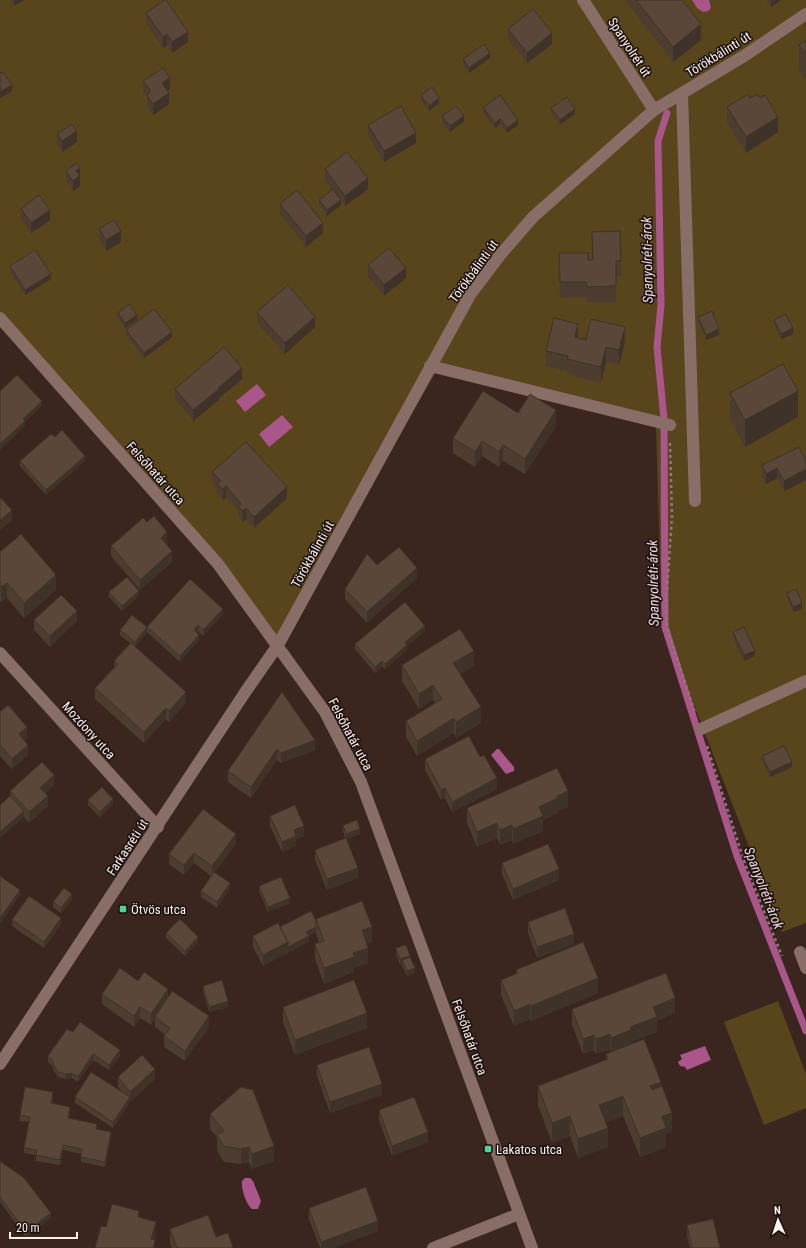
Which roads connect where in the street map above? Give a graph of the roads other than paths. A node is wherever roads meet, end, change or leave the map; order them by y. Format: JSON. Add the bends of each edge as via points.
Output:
{"nodes":[{"id":1,"x":583,"y":0,"type":"edge"},
{"id":2,"x":806,"y":14,"type":"edge"},
{"id":3,"x":682,"y":93,"type":"junction"},
{"id":4,"x":654,"y":110,"type":"junction"},
{"id":5,"x":0,"y":318,"type":"edge"},
{"id":6,"x":430,"y":366,"type":"junction"},
{"id":7,"x":670,"y":425,"type":"road end"},
{"id":8,"x":695,"y":501,"type":"dead end"},
{"id":9,"x":278,"y":645,"type":"junction"},
{"id":10,"x":0,"y":653,"type":"edge"},
{"id":11,"x":806,"y":681,"type":"edge"},
{"id":12,"x":701,"y":729,"type":"road end"},
{"id":13,"x":158,"y":827,"type":"junction"},
{"id":14,"x":800,"y":952,"type":"road end"},
{"id":15,"x":806,"y":968,"type":"edge"},
{"id":16,"x":0,"y":1064,"type":"edge"},
{"id":17,"x":519,"y":1214,"type":"junction"},
{"id":18,"x":433,"y":1248,"type":"edge"},
{"id":19,"x":532,"y":1248,"type":"edge"}],
"edges":[{"from":1,"to":4,"type":"street","name":"Spanyolrét út"},
{"from":2,"to":3,"type":"street","name":"Törökbálinti út","via":[[744,56]]},
{"from":3,"to":4,"type":"street","name":"Törökbálinti út"},
{"from":3,"to":8,"type":"street"},
{"from":4,"to":6,"type":"street","name":"Törökbálinti út","via":[[533,217],[470,295]]},
{"from":5,"to":9,"type":"street","name":"Felsőhatár utca","via":[[218,564]]},
{"from":6,"to":7,"type":"street"},
{"from":6,"to":9,"type":"street","name":"Törökbálinti út"},
{"from":9,"to":13,"type":"street","name":"Farkasréti út"},
{"from":9,"to":17,"type":"street","name":"Felsőhatár utca","via":[[325,712],[361,782]]},
{"from":10,"to":13,"type":"street","name":"Mozdony utca"},
{"from":11,"to":12,"type":"street"},
{"from":13,"to":16,"type":"street","name":"Farkasréti út"},
{"from":14,"to":15,"type":"street"},
{"from":17,"to":18,"type":"street"},
{"from":17,"to":19,"type":"street","name":"Felsőhatár utca"}]}
